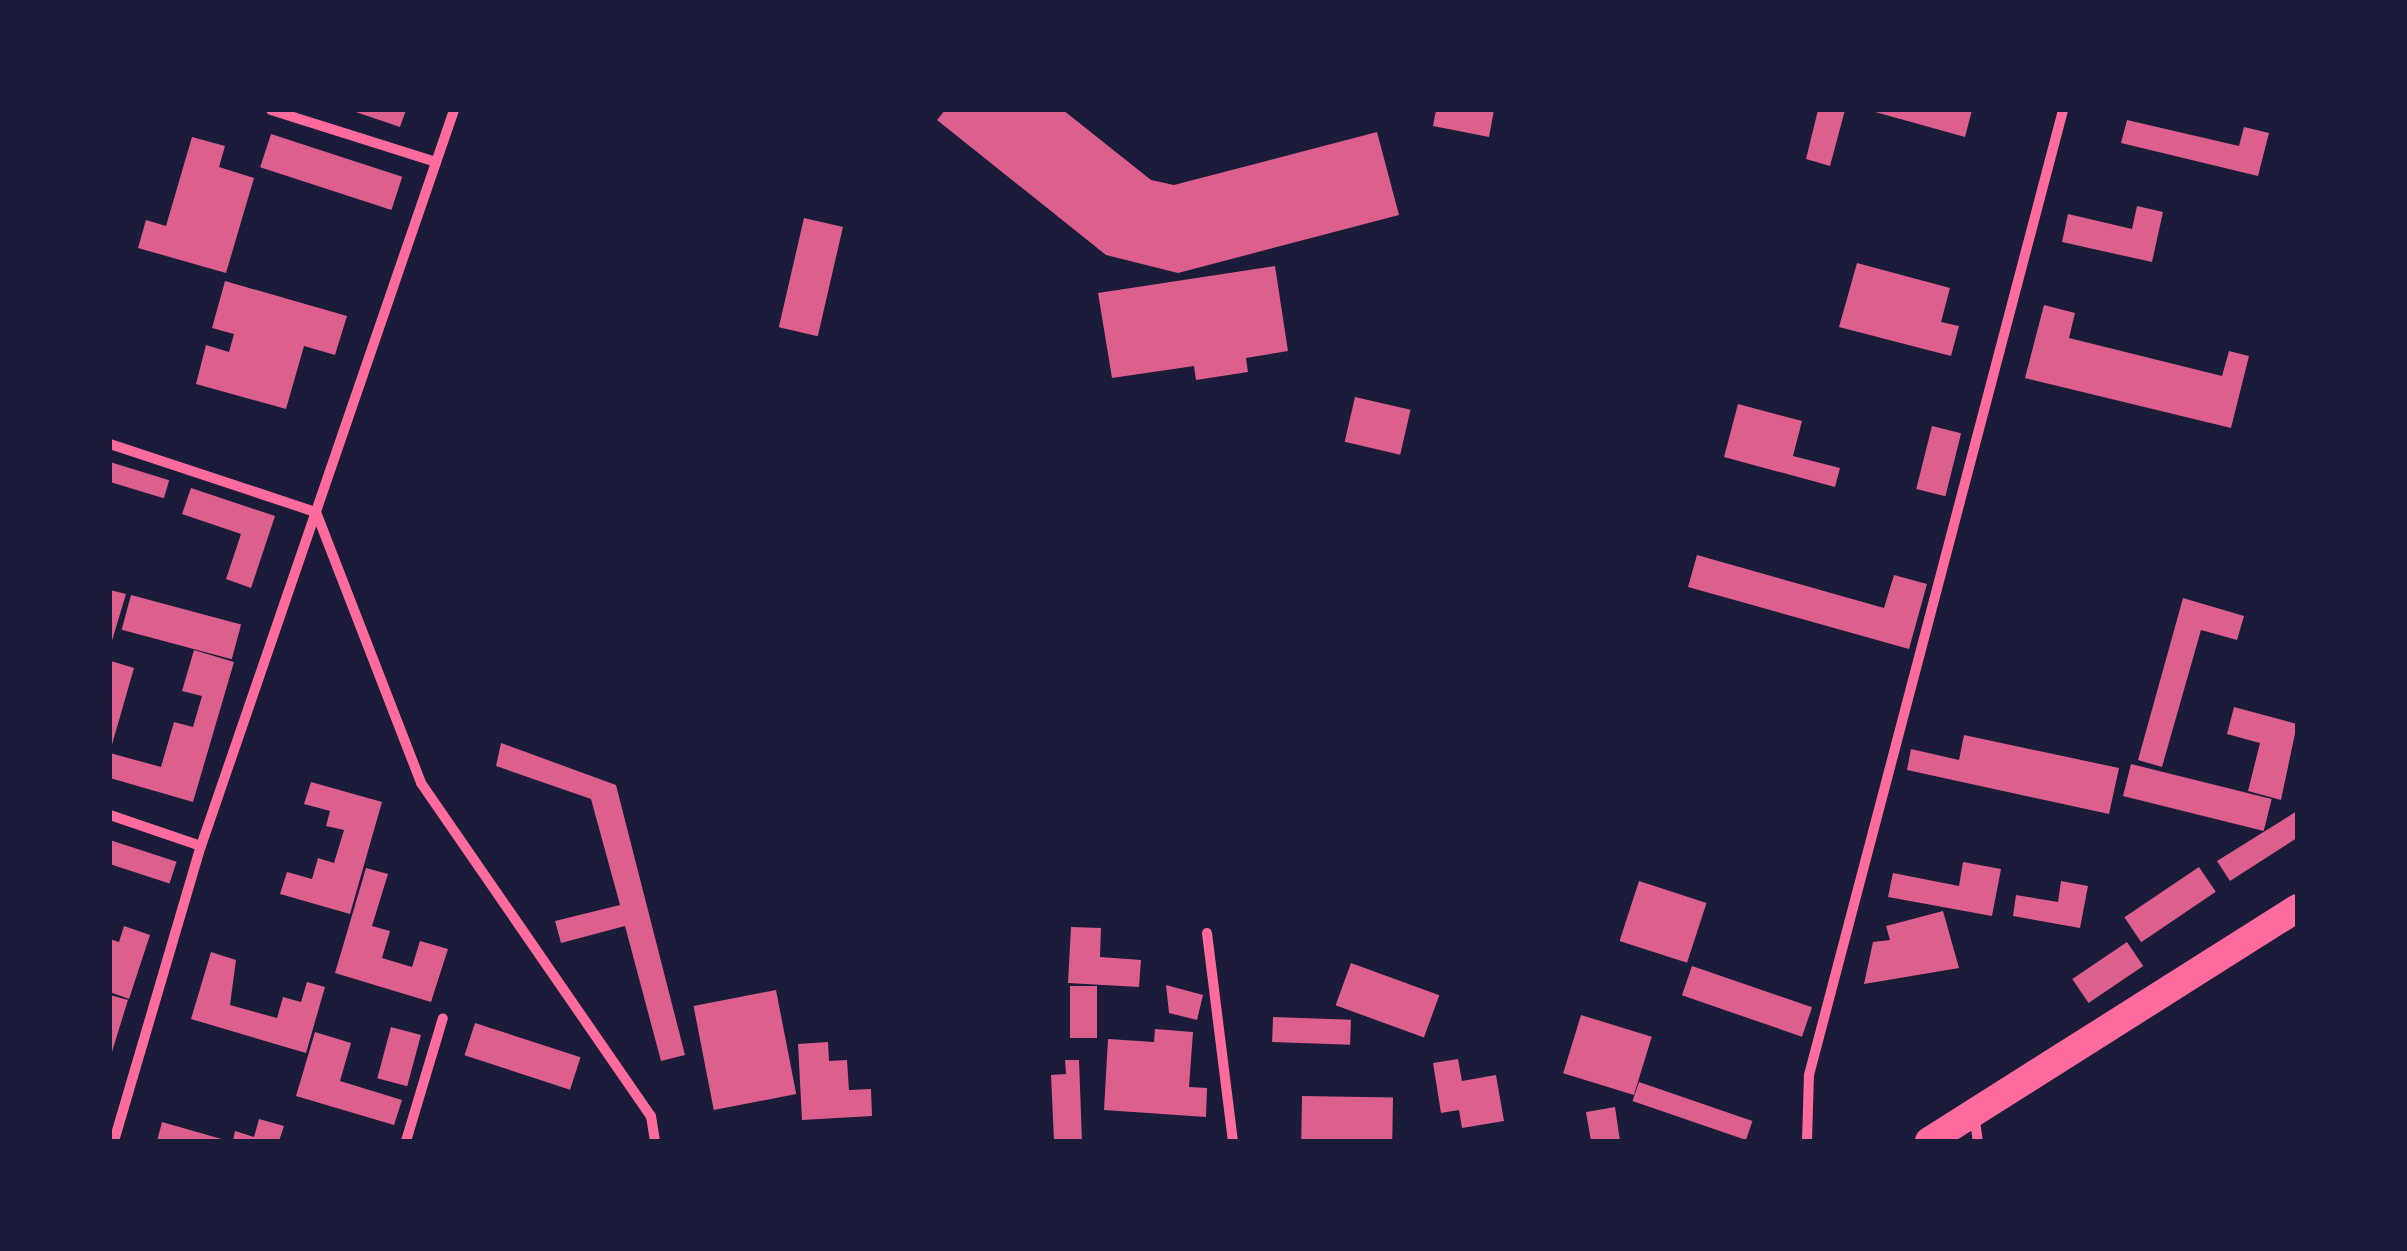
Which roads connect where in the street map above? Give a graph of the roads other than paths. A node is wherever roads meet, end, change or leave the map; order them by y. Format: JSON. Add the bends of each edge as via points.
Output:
{"nodes":[{"id":1,"x":271,"y":110,"type":"edge"},
{"id":2,"x":454,"y":110,"type":"edge"},
{"id":3,"x":2063,"y":110,"type":"edge"},
{"id":4,"x":436,"y":162,"type":"junction"},
{"id":5,"x":110,"y":444,"type":"edge"},
{"id":6,"x":316,"y":512,"type":"junction"},
{"id":7,"x":110,"y":815,"type":"edge"},
{"id":8,"x":200,"y":846,"type":"junction"},
{"id":9,"x":2297,"y":908,"type":"edge"},
{"id":10,"x":1207,"y":933,"type":"dead end"},
{"id":11,"x":443,"y":1018,"type":"dead end"},
{"id":12,"x":1976,"y":1127,"type":"edge"},
{"id":13,"x":114,"y":1141,"type":"edge"},
{"id":14,"x":406,"y":1141,"type":"edge"},
{"id":15,"x":656,"y":1141,"type":"edge"},
{"id":16,"x":1232,"y":1141,"type":"edge"},
{"id":17,"x":1807,"y":1141,"type":"edge"},
{"id":18,"x":1929,"y":1141,"type":"edge"}],
"edges":[{"from":1,"to":4,"type":"street"},
{"from":2,"to":4,"type":"street"},
{"from":3,"to":17,"type":"street","via":[[1808,1075]]},
{"from":4,"to":6,"type":"street"},
{"from":5,"to":6,"type":"street"},
{"from":6,"to":8,"type":"street"},
{"from":6,"to":15,"type":"street","via":[[421,783],[651,1116]]},
{"from":7,"to":8,"type":"street"},
{"from":8,"to":13,"type":"street"},
{"from":9,"to":12,"type":"highway"},
{"from":10,"to":16,"type":"street"},
{"from":11,"to":14,"type":"street"},
{"from":12,"to":18,"type":"highway"}]}
